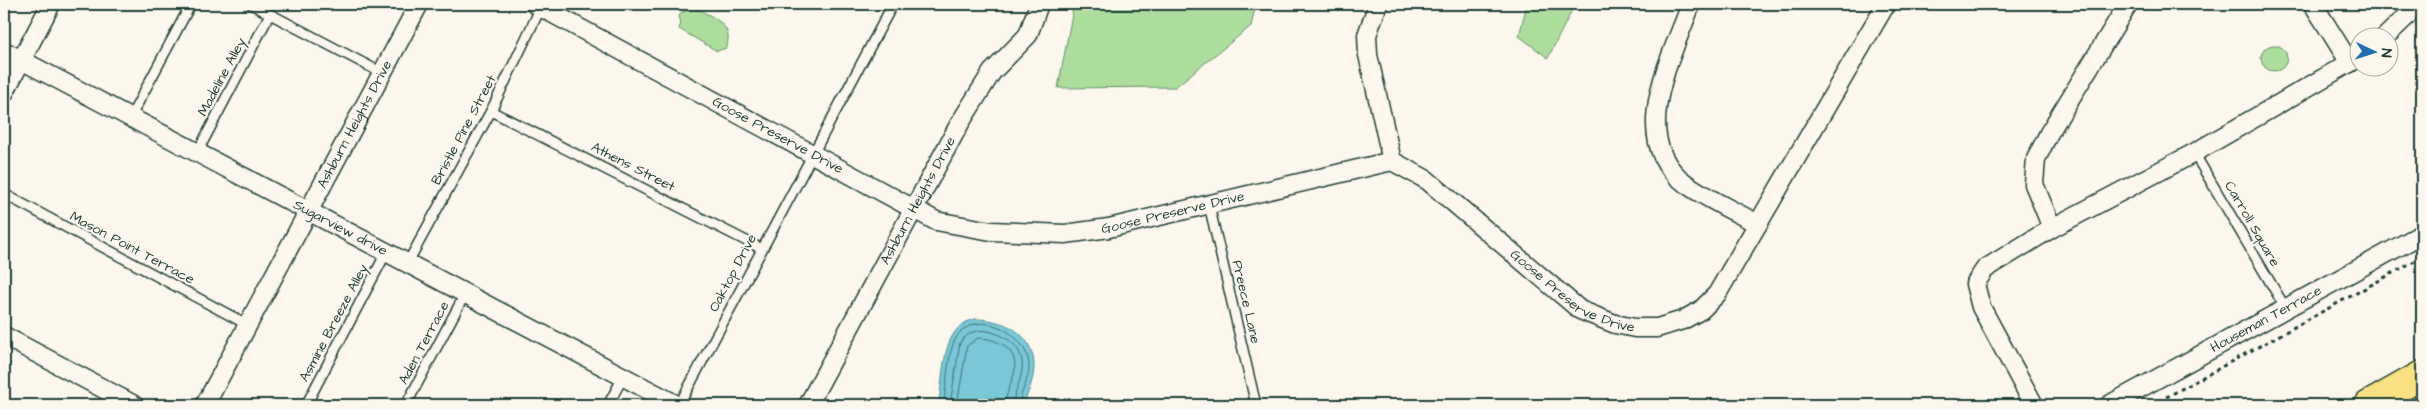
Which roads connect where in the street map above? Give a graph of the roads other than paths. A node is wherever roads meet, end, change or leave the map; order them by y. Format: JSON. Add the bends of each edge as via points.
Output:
{"nodes":[{"id":1,"x":51,"y":4,"type":"edge"},
{"id":2,"x":191,"y":4,"type":"edge"},
{"id":3,"x":251,"y":4,"type":"edge"},
{"id":4,"x":419,"y":4,"type":"edge"},
{"id":5,"x":893,"y":4,"type":"edge"},
{"id":6,"x":1039,"y":4,"type":"edge"},
{"id":7,"x":1378,"y":4,"type":"edge"},
{"id":8,"x":1691,"y":4,"type":"edge"},
{"id":9,"x":1886,"y":4,"type":"edge"},
{"id":10,"x":2128,"y":4,"type":"edge"},
{"id":11,"x":2313,"y":4,"type":"edge"},
{"id":12,"x":2415,"y":4,"type":"edge"},
{"id":13,"x":540,"y":5,"type":"edge"},
{"id":14,"x":270,"y":14,"type":"junction"},
{"id":15,"x":2422,"y":16,"type":"edge"},
{"id":16,"x":2394,"y":28,"type":"edge"},
{"id":17,"x":4,"y":51,"type":"edge"},
{"id":18,"x":2348,"y":52,"type":"edge"},
{"id":19,"x":21,"y":60,"type":"junction"},
{"id":20,"x":2348,"y":63,"type":"edge"},
{"id":21,"x":382,"y":73,"type":"junction"},
{"id":22,"x":4,"y":93,"type":"edge"},
{"id":23,"x":491,"y":110,"type":"junction"},
{"id":24,"x":130,"y":118,"type":"junction"},
{"id":25,"x":197,"y":153,"type":"junction"},
{"id":26,"x":2194,"y":153,"type":"junction"},
{"id":27,"x":812,"y":154,"type":"junction"},
{"id":28,"x":1392,"y":161,"type":"junction"},
{"id":29,"x":4,"y":194,"type":"edge"},
{"id":30,"x":1208,"y":205,"type":"junction"},
{"id":31,"x":913,"y":209,"type":"junction"},
{"id":32,"x":309,"y":212,"type":"junction"},
{"id":33,"x":1758,"y":224,"type":"junction"},
{"id":34,"x":2052,"y":228,"type":"junction"},
{"id":35,"x":2422,"y":234,"type":"edge"},
{"id":36,"x":762,"y":249,"type":"junction"},
{"id":37,"x":386,"y":253,"type":"junction"},
{"id":38,"x":408,"y":264,"type":"junction"},
{"id":39,"x":465,"y":294,"type":"junction"},
{"id":40,"x":2286,"y":309,"type":"junction"},
{"id":41,"x":248,"y":326,"type":"junction"},
{"id":42,"x":4,"y":336,"type":"edge"},
{"id":43,"x":2422,"y":375,"type":"edge"},
{"id":44,"x":622,"y":377,"type":"junction"},
{"id":45,"x":134,"y":405,"type":"edge"},
{"id":46,"x":205,"y":405,"type":"edge"},
{"id":47,"x":306,"y":405,"type":"edge"},
{"id":48,"x":406,"y":405,"type":"edge"},
{"id":49,"x":608,"y":405,"type":"edge"},
{"id":50,"x":678,"y":405,"type":"edge"},
{"id":51,"x":808,"y":405,"type":"edge"},
{"id":52,"x":1256,"y":405,"type":"edge"},
{"id":53,"x":2034,"y":405,"type":"edge"},
{"id":54,"x":2109,"y":405,"type":"edge"},
{"id":55,"x":2369,"y":405,"type":"edge"}],
"edges":[{"from":1,"to":19,"type":"street"},
{"from":2,"to":24,"type":"lane"},
{"from":3,"to":14,"type":"lane"},
{"from":4,"to":21,"type":"street","name":"Ashburn Heights Drive"},
{"from":5,"to":27,"type":"lane","name":"Oaktop Drive"},
{"from":6,"to":31,"type":"street","name":"Ashburn Heights Drive","via":[[1028,36],[992,72]]},
{"from":7,"to":28,"type":"street","via":[[1367,35],[1368,56]]},
{"from":8,"to":33,"type":"street","via":[[1656,108],[1655,127],[1660,150],[1670,168],[1684,182]]},
{"from":9,"to":33,"type":"street","name":"Goose Preserve Drive"},
{"from":10,"to":34,"type":"street","via":[[2049,132],[2036,159],[2034,184]]},
{"from":11,"to":18,"type":"street"},
{"from":12,"to":15,"type":"street"},
{"from":12,"to":16,"type":"street"},
{"from":13,"to":23,"type":"lane","name":"Bristle Pine Street"},
{"from":13,"to":27,"type":"street","name":"Goose Preserve Drive"},
{"from":14,"to":21,"type":"lane"},
{"from":14,"to":25,"type":"lane","name":"Madeline Alley"},
{"from":17,"to":19,"type":"street","name":"Sugarview drive"},
{"from":19,"to":22,"type":"street"},
{"from":19,"to":24,"type":"street","name":"Sugarview drive"},
{"from":20,"to":26,"type":"street"},
{"from":21,"to":32,"type":"street","name":"Ashburn Heights Drive"},
{"from":23,"to":36,"type":"lane","name":"Athens Street"},
{"from":23,"to":38,"type":"lane","name":"Bristle Pine Street"},
{"from":24,"to":25,"type":"street","name":"Sugarview drive"},
{"from":25,"to":32,"type":"street","name":"Sugarview drive"},
{"from":26,"to":34,"type":"street"},
{"from":26,"to":40,"type":"lane","name":"Carroll Square"},
{"from":27,"to":31,"type":"street","name":"Goose Preserve Drive"},
{"from":27,"to":36,"type":"lane","name":"Oaktop Drive"},
{"from":28,"to":30,"type":"street","name":"Goose Preserve Drive"},
{"from":28,"to":33,"type":"street","name":"Goose Preserve Drive","via":[[1427,180],[1580,310],[1635,328],[1657,328],[1702,310],[1717,294]]},
{"from":29,"to":41,"type":"lane","name":"Mason Point Terrace"},
{"from":30,"to":31,"type":"street","name":"Goose Preserve Drive","via":[[1109,228],[1065,234],[991,231],[936,221]]},
{"from":30,"to":52,"type":"lane","name":"Preece Lane"},
{"from":31,"to":51,"type":"street","name":"Ashburn Heights Drive"},
{"from":32,"to":37,"type":"street","name":"Sugarview drive"},
{"from":32,"to":41,"type":"street","name":"Ashburn Heights Drive"},
{"from":34,"to":53,"type":"street","via":[[1985,268],[1975,284],[1981,307]]},
{"from":35,"to":40,"type":"street","name":"Houseman Terrace"},
{"from":36,"to":50,"type":"lane","name":"Oaktop Drive"},
{"from":37,"to":38,"type":"street","name":"Sugarview drive"},
{"from":37,"to":47,"type":"lane","name":"Asmine Breeze Alley"},
{"from":38,"to":39,"type":"street","name":"Sugarview drive"},
{"from":39,"to":44,"type":"street","name":"Sugarview drive"},
{"from":39,"to":48,"type":"lane","name":"Aden Terrace"},
{"from":40,"to":54,"type":"street","name":"Houseman Terrace"},
{"from":41,"to":46,"type":"street","name":"Ashburn Heights Drive"},
{"from":42,"to":45,"type":"street"},
{"from":43,"to":55,"type":"highway"},
{"from":44,"to":49,"type":"lane"},
{"from":44,"to":50,"type":"street","name":"Sugarview drive"}]}
